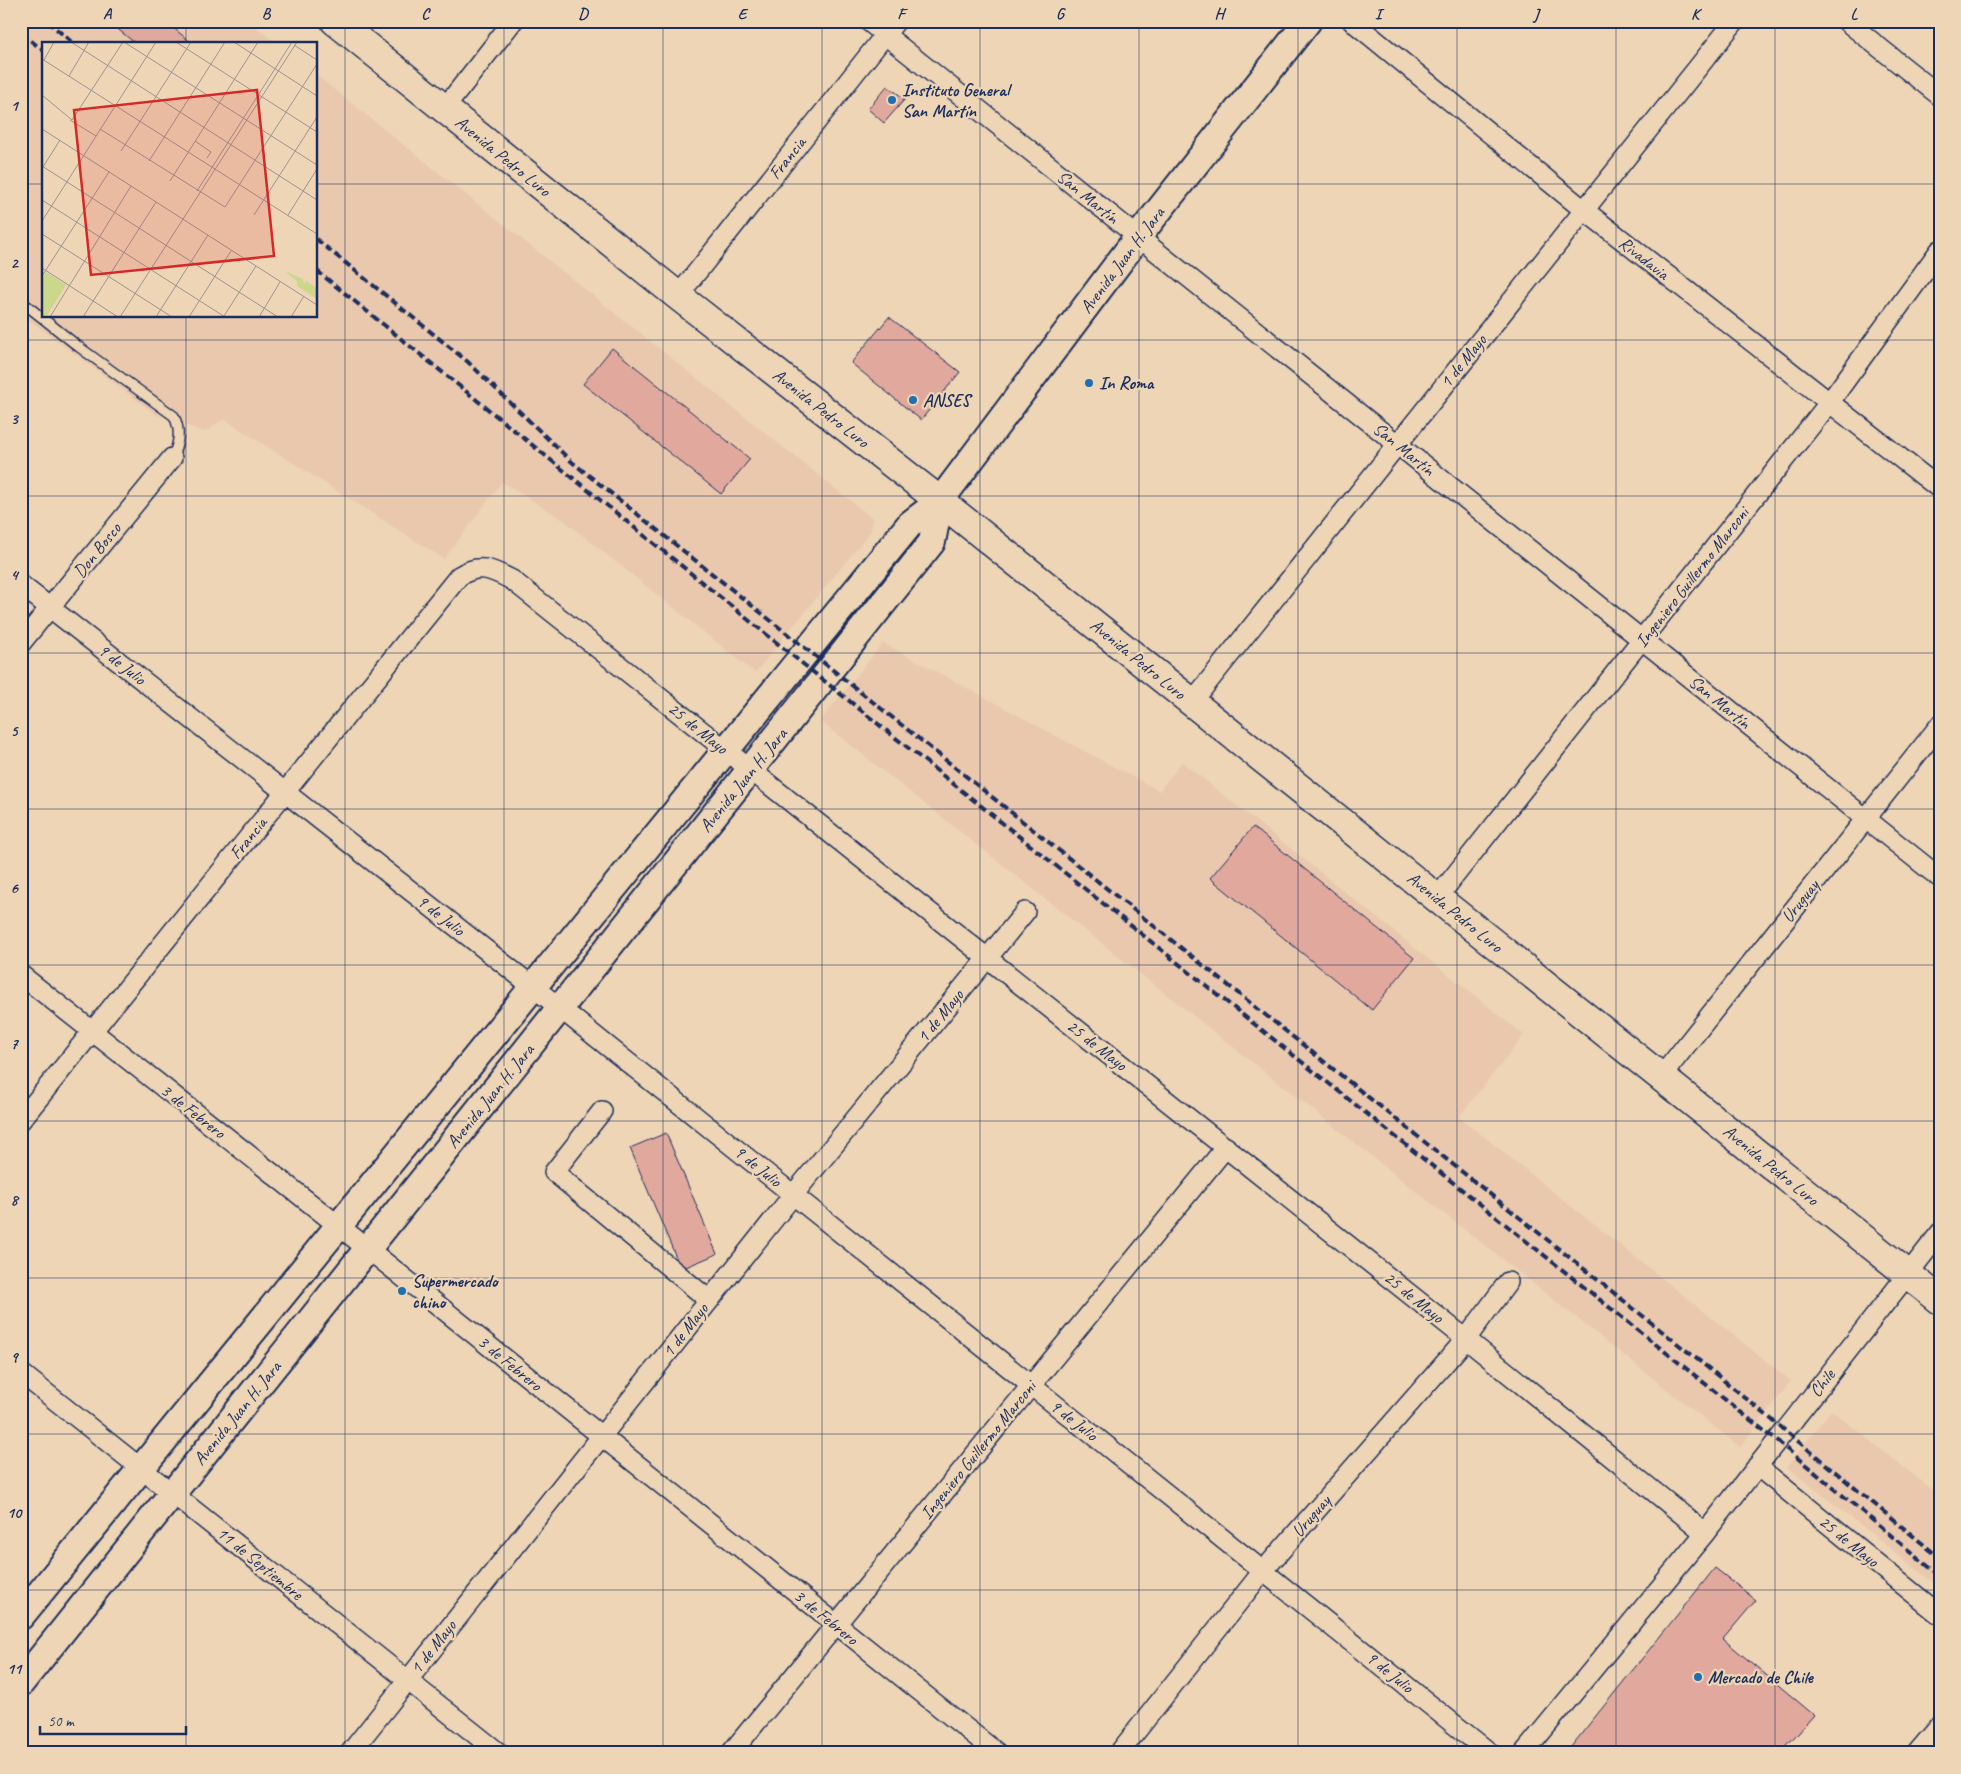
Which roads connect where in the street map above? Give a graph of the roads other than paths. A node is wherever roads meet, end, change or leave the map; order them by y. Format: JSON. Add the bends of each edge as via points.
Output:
{"nodes":[{"id":1,"x":335,"y":21,"type":"edge"},
{"id":2,"x":513,"y":21,"type":"edge"},
{"id":3,"x":868,"y":21,"type":"edge"},
{"id":4,"x":1308,"y":21,"type":"edge"},
{"id":5,"x":1352,"y":21,"type":"edge"},
{"id":6,"x":1735,"y":21,"type":"edge"},
{"id":7,"x":1846,"y":21,"type":"edge"},
{"id":8,"x":890,"y":28,"type":"edge"},
{"id":9,"x":1940,"y":96,"type":"edge"},
{"id":10,"x":444,"y":109,"type":"junction"},
{"id":11,"x":1584,"y":210,"type":"junction"},
{"id":12,"x":1138,"y":237,"type":"junction"},
{"id":13,"x":1940,"y":250,"type":"edge"},
{"id":14,"x":678,"y":296,"type":"junction"},
{"id":15,"x":21,"y":301,"type":"edge"},
{"id":16,"x":42,"y":318,"type":"edge"},
{"id":17,"x":42,"y":318,"type":"edge"},
{"id":18,"x":1828,"y":403,"type":"junction"},
{"id":19,"x":1397,"y":444,"type":"junction"},
{"id":20,"x":172,"y":458,"type":"joint"},
{"id":21,"x":1940,"y":489,"type":"edge"},
{"id":22,"x":940,"y":501,"type":"junction"},
{"id":23,"x":482,"y":568,"type":"joint"},
{"id":24,"x":21,"y":585,"type":"edge"},
{"id":25,"x":50,"y":608,"type":"junction"},
{"id":26,"x":1642,"y":640,"type":"junction"},
{"id":27,"x":21,"y":643,"type":"edge"},
{"id":28,"x":1192,"y":702,"type":"junction"},
{"id":29,"x":1940,"y":725,"type":"edge"},
{"id":30,"x":725,"y":750,"type":"junction"},
{"id":31,"x":750,"y":770,"type":"junction"},
{"id":32,"x":285,"y":792,"type":"junction"},
{"id":33,"x":1865,"y":818,"type":"junction"},
{"id":34,"x":1940,"y":878,"type":"edge"},
{"id":35,"x":1438,"y":898,"type":"junction"},
{"id":36,"x":1025,"y":912,"type":"dead end"},
{"id":37,"x":988,"y":958,"type":"junction"},
{"id":38,"x":21,"y":975,"type":"edge"},
{"id":39,"x":533,"y":987,"type":"junction"},
{"id":40,"x":560,"y":1008,"type":"junction"},
{"id":41,"x":92,"y":1031,"type":"junction"},
{"id":42,"x":1661,"y":1077,"type":"junction"},
{"id":43,"x":602,"y":1111,"type":"dead end"},
{"id":44,"x":21,"y":1120,"type":"edge"},
{"id":45,"x":1226,"y":1147,"type":"junction"},
{"id":46,"x":793,"y":1194,"type":"junction"},
{"id":47,"x":339,"y":1226,"type":"junction"},
{"id":48,"x":1940,"y":1234,"type":"edge"},
{"id":49,"x":368,"y":1249,"type":"junction"},
{"id":50,"x":1908,"y":1274,"type":"junction"},
{"id":51,"x":1508,"y":1282,"type":"dead end"},
{"id":52,"x":709,"y":1300,"type":"junction"},
{"id":53,"x":1940,"y":1300,"type":"edge"},
{"id":54,"x":1466,"y":1338,"type":"junction"},
{"id":55,"x":21,"y":1373,"type":"edge"},
{"id":56,"x":1030,"y":1385,"type":"junction"},
{"id":57,"x":600,"y":1436,"type":"junction"},
{"id":58,"x":1758,"y":1466,"type":"junction"},
{"id":59,"x":142,"y":1468,"type":"junction"},
{"id":60,"x":173,"y":1493,"type":"junction"},
{"id":61,"x":1705,"y":1533,"type":"junction"},
{"id":62,"x":1264,"y":1570,"type":"junction"},
{"id":63,"x":1940,"y":1615,"type":"edge"},
{"id":64,"x":21,"y":1616,"type":"edge"},
{"id":65,"x":835,"y":1624,"type":"junction"},
{"id":66,"x":407,"y":1680,"type":"junction"},
{"id":67,"x":21,"y":1683,"type":"edge"},
{"id":68,"x":1940,"y":1726,"type":"edge"},
{"id":69,"x":350,"y":1753,"type":"edge"},
{"id":70,"x":499,"y":1753,"type":"edge"},
{"id":71,"x":731,"y":1753,"type":"edge"},
{"id":72,"x":997,"y":1753,"type":"edge"},
{"id":73,"x":1119,"y":1753,"type":"edge"},
{"id":74,"x":1490,"y":1753,"type":"edge"},
{"id":75,"x":1524,"y":1753,"type":"edge"},
{"id":76,"x":1917,"y":1753,"type":"edge"}],
"edges":[{"from":1,"to":10,"type":"main road","name":"Avenida Pedro Luro"},
{"from":2,"to":10,"type":"street"},
{"from":3,"to":8,"type":"street","name":"San Martín"},
{"from":4,"to":12,"type":"main road","name":"Avenida Juan H. Jara"},
{"from":5,"to":11,"type":"street","name":"Rivadavia"},
{"from":6,"to":11,"type":"street","name":"1 de Mayo"},
{"from":7,"to":9,"type":"street"},
{"from":8,"to":12,"type":"street","name":"San Martín"},
{"from":8,"to":14,"type":"street","name":"Francia"},
{"from":10,"to":14,"type":"main road","name":"Avenida Pedro Luro"},
{"from":11,"to":18,"type":"street","name":"Rivadavia"},
{"from":11,"to":19,"type":"street","name":"1 de Mayo"},
{"from":12,"to":19,"type":"street","name":"San Martín"},
{"from":12,"to":22,"type":"main road","name":"Avenida Juan H. Jara"},
{"from":13,"to":18,"type":"street","name":"Ingeniero Guillermo Marconi"},
{"from":14,"to":22,"type":"main road","name":"Avenida Pedro Luro"},
{"from":15,"to":17,"type":"lane"},
{"from":16,"to":20,"type":"lane","via":[[174,416],[179,433]]},
{"from":18,"to":21,"type":"street","name":"Rivadavia"},
{"from":18,"to":26,"type":"street","name":"Ingeniero Guillermo Marconi"},
{"from":19,"to":26,"type":"street","name":"San Martín"},
{"from":19,"to":28,"type":"street","name":"1 de Mayo"},
{"from":20,"to":25,"type":"street","name":"Don Bosco"},
{"from":22,"to":28,"type":"main road","name":"Avenida Pedro Luro"},
{"from":22,"to":30,"type":"main road","name":"Avenida Juan H. Jara","via":[[910,524]]},
{"from":22,"to":31,"type":"main road","name":"Avenida Juan H. Jara","via":[[932,542]]},
{"from":23,"to":30,"type":"street","name":"25 de Mayo","via":[[512,580]]},
{"from":23,"to":32,"type":"street","name":"Francia","via":[[459,576]]},
{"from":24,"to":25,"type":"street","name":"9 de Julio"},
{"from":25,"to":27,"type":"street","name":"Don Bosco"},
{"from":25,"to":32,"type":"street","name":"9 de Julio"},
{"from":26,"to":33,"type":"street","name":"San Martín"},
{"from":26,"to":35,"type":"street","name":"Ingeniero Guillermo Marconi"},
{"from":28,"to":35,"type":"main road","name":"Avenida Pedro Luro"},
{"from":29,"to":33,"type":"street","name":"Uruguay"},
{"from":30,"to":31,"type":"street","name":"25 de Mayo"},
{"from":30,"to":39,"type":"main road","name":"Avenida Juan H. Jara"},
{"from":31,"to":37,"type":"street","name":"25 de Mayo"},
{"from":31,"to":40,"type":"main road","name":"Avenida Juan H. Jara"},
{"from":32,"to":39,"type":"street","name":"9 de Julio"},
{"from":32,"to":41,"type":"street","name":"Francia"},
{"from":33,"to":34,"type":"street","name":"San Martín"},
{"from":33,"to":42,"type":"street","name":"Uruguay"},
{"from":35,"to":42,"type":"main road","name":"Avenida Pedro Luro"},
{"from":36,"to":37,"type":"street","name":"1 de Mayo"},
{"from":37,"to":45,"type":"street","name":"25 de Mayo"},
{"from":37,"to":46,"type":"street","name":"1 de Mayo"},
{"from":38,"to":41,"type":"street","name":"3 de Febrero"},
{"from":39,"to":40,"type":"street","name":"9 de Julio"},
{"from":39,"to":47,"type":"main road","name":"Avenida Juan H. Jara"},
{"from":40,"to":46,"type":"street","name":"9 de Julio"},
{"from":40,"to":49,"type":"main road","name":"Avenida Juan H. Jara"},
{"from":41,"to":44,"type":"street","name":"Francia"},
{"from":41,"to":47,"type":"street","name":"3 de Febrero"},
{"from":42,"to":50,"type":"main road","name":"Avenida Pedro Luro"},
{"from":43,"to":52,"type":"street","via":[[554,1172]]},
{"from":45,"to":54,"type":"street","name":"25 de Mayo"},
{"from":45,"to":56,"type":"street","name":"Ingeniero Guillermo Marconi"},
{"from":46,"to":52,"type":"street","name":"1 de Mayo"},
{"from":46,"to":56,"type":"street","name":"9 de Julio"},
{"from":47,"to":49,"type":"street","name":"3 de Febrero"},
{"from":47,"to":59,"type":"main road","name":"Avenida Juan H. Jara"},
{"from":48,"to":50,"type":"street","name":"Chile"},
{"from":49,"to":57,"type":"street","name":"3 de Febrero"},
{"from":49,"to":60,"type":"main road","name":"Avenida Juan H. Jara"},
{"from":50,"to":53,"type":"main road","name":"Avenida Pedro Luro"},
{"from":50,"to":58,"type":"street","name":"Chile"},
{"from":51,"to":54,"type":"street","name":"Uruguay"},
{"from":52,"to":57,"type":"street","name":"1 de Mayo"},
{"from":54,"to":61,"type":"street","name":"25 de Mayo"},
{"from":54,"to":62,"type":"street","name":"Uruguay"},
{"from":55,"to":59,"type":"street","name":"11 de Septiembre"},
{"from":56,"to":62,"type":"street","name":"9 de Julio"},
{"from":56,"to":65,"type":"street","name":"Ingeniero Guillermo Marconi"},
{"from":57,"to":65,"type":"street","name":"3 de Febrero"},
{"from":57,"to":66,"type":"street","name":"1 de Mayo"},
{"from":58,"to":61,"type":"street","name":"Chile"},
{"from":58,"to":63,"type":"street","name":"25 de Mayo"},
{"from":59,"to":60,"type":"street","name":"11 de Septiembre"},
{"from":59,"to":64,"type":"main road","name":"Avenida Juan H. Jara"},
{"from":60,"to":66,"type":"street","name":"11 de Septiembre"},
{"from":60,"to":67,"type":"main road","name":"Avenida Juan H. Jara"},
{"from":61,"to":75,"type":"street","name":"Chile"},
{"from":62,"to":73,"type":"street","name":"Uruguay"},
{"from":62,"to":74,"type":"street","name":"9 de Julio"},
{"from":65,"to":71,"type":"street","name":"Ingeniero Guillermo Marconi"},
{"from":65,"to":72,"type":"street","name":"3 de Febrero"},
{"from":66,"to":69,"type":"street","name":"1 de Mayo"},
{"from":66,"to":70,"type":"street","name":"11 de Septiembre"},
{"from":68,"to":76,"type":"street"}]}
